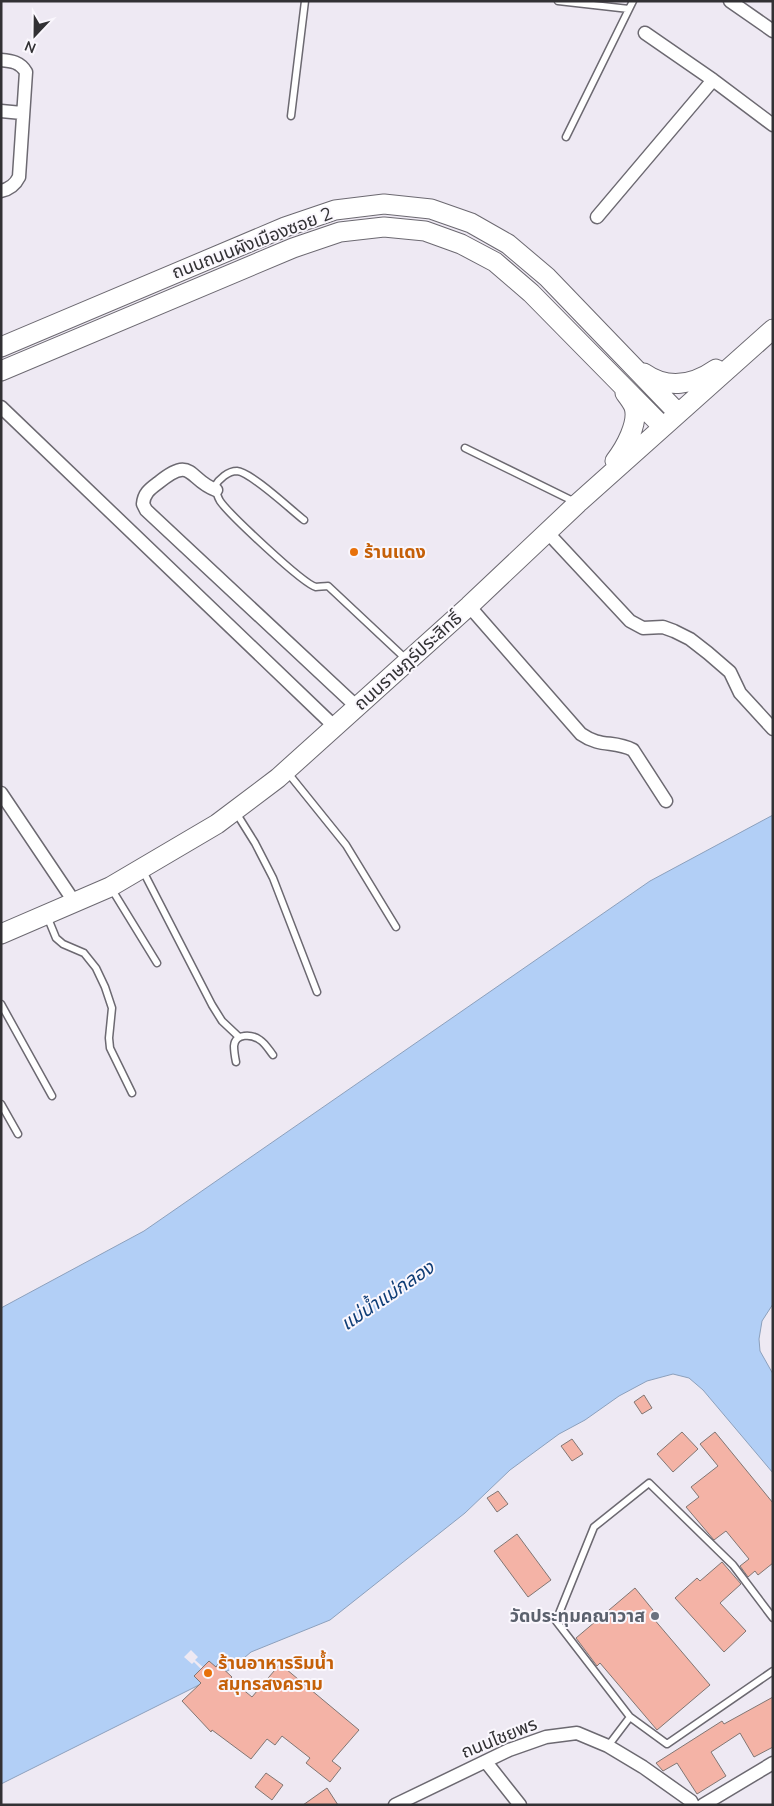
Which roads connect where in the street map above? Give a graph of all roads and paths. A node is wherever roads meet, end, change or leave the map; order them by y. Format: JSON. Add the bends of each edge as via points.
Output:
{"nodes":[{"id":1,"x":305,"y":1,"type":"edge"},
{"id":2,"x":558,"y":1,"type":"edge"},
{"id":3,"x":633,"y":1,"type":"edge"},
{"id":4,"x":730,"y":1,"type":"edge"},
{"id":5,"x":629,"y":10,"type":"junction"},
{"id":6,"x":773,"y":31,"type":"edge"},
{"id":7,"x":645,"y":33,"type":"dead end"},
{"id":8,"x":1,"y":60,"type":"edge"},
{"id":9,"x":713,"y":80,"type":"junction"},
{"id":10,"x":1,"y":111,"type":"edge"},
{"id":11,"x":22,"y":113,"type":"junction"},
{"id":12,"x":291,"y":116,"type":"dead end"},
{"id":13,"x":773,"y":125,"type":"edge"},
{"id":14,"x":566,"y":138,"type":"dead end"},
{"id":15,"x":1,"y":191,"type":"edge"},
{"id":16,"x":597,"y":217,"type":"dead end"},
{"id":17,"x":766,"y":334,"type":"edge"},
{"id":18,"x":1,"y":347,"type":"edge"},
{"id":19,"x":627,"y":360,"type":"junction"},
{"id":20,"x":1,"y":372,"type":"edge"},
{"id":21,"x":611,"y":374,"type":"junction"},
{"id":22,"x":1,"y":406,"type":"edge"},
{"id":23,"x":678,"y":413,"type":"junction"},
{"id":24,"x":662,"y":427,"type":"junction"},
{"id":25,"x":465,"y":448,"type":"dead end"},
{"id":26,"x":216,"y":490,"type":"junction"},
{"id":27,"x":578,"y":503,"type":"junction"},
{"id":28,"x":304,"y":520,"type":"dead end"},
{"id":29,"x":548,"y":533,"type":"junction"},
{"id":30,"x":468,"y":606,"type":"junction"},
{"id":31,"x":408,"y":661,"type":"junction"},
{"id":32,"x":357,"y":707,"type":"junction"},
{"id":33,"x":335,"y":727,"type":"junction"},
{"id":34,"x":773,"y":729,"type":"edge"},
{"id":35,"x":286,"y":771,"type":"junction"},
{"id":36,"x":1,"y":793,"type":"edge"},
{"id":37,"x":666,"y":800,"type":"dead end"},
{"id":38,"x":235,"y":810,"type":"junction"},
{"id":39,"x":142,"y":868,"type":"junction"},
{"id":40,"x":110,"y":887,"type":"junction"},
{"id":41,"x":76,"y":903,"type":"junction"},
{"id":42,"x":46,"y":915,"type":"junction"},
{"id":43,"x":396,"y":927,"type":"dead end"},
{"id":44,"x":1,"y":934,"type":"edge"},
{"id":45,"x":157,"y":964,"type":"dead end"},
{"id":46,"x":317,"y":992,"type":"dead end"},
{"id":47,"x":1,"y":1004,"type":"edge"},
{"id":48,"x":239,"y":1037,"type":"junction"},
{"id":49,"x":274,"y":1055,"type":"dead end"},
{"id":50,"x":236,"y":1062,"type":"dead end"},
{"id":51,"x":132,"y":1093,"type":"dead end"},
{"id":52,"x":52,"y":1096,"type":"dead end"},
{"id":53,"x":1,"y":1104,"type":"edge"},
{"id":54,"x":18,"y":1134,"type":"dead end"},
{"id":55,"x":773,"y":1618,"type":"edge"},
{"id":56,"x":773,"y":1671,"type":"edge"},
{"id":57,"x":630,"y":1717,"type":"junction"},
{"id":58,"x":608,"y":1746,"type":"junction"},
{"id":59,"x":486,"y":1762,"type":"junction"},
{"id":60,"x":773,"y":1763,"type":"edge"},
{"id":61,"x":395,"y":1805,"type":"edge"},
{"id":62,"x":520,"y":1805,"type":"edge"},
{"id":63,"x":693,"y":1805,"type":"edge"},
{"id":64,"x":703,"y":1805,"type":"edge"}],
"edges":[{"from":1,"to":12,"type":"lane"},
{"from":2,"to":5,"type":"lane"},
{"from":3,"to":5,"type":"lane"},
{"from":4,"to":6,"type":"street"},
{"from":5,"to":14,"type":"lane"},
{"from":7,"to":9,"type":"street"},
{"from":8,"to":11,"type":"street","via":[[15,62],[26,72]]},
{"from":9,"to":13,"type":"street"},
{"from":9,"to":16,"type":"street"},
{"from":10,"to":11,"type":"street"},
{"from":11,"to":15,"type":"street","via":[[18,177],[16,184]]},
{"from":17,"to":19,"type":"street","via":[[696,381],[663,382],[651,378]]},
{"from":17,"to":23,"type":"street","name":"ถนนราษฎร์ประสิทธิ์"},
{"from":18,"to":19,"type":"street","name":"ถนนถนนผังเมืองซอย 2","via":[[285,226],[335,210],[384,204],[431,209],[471,223],[508,244],[547,277]]},
{"from":19,"to":23,"type":"street","name":"ถนนถนนผังเมืองซอย 2"},
{"from":20,"to":21,"type":"street","name":"ถนนถนนผังเมืองซอย 2","via":[[293,248],[340,232],[384,227],[426,231],[495,262],[531,293]]},
{"from":21,"to":24,"type":"street","name":"ถนนถนนผังเมืองซอย 2"},
{"from":21,"to":27,"type":"street","via":[[634,408],[632,427],[627,445]]},
{"from":22,"to":33,"type":"street"},
{"from":23,"to":24,"type":"street","name":"ถนนราษฎร์ประสิทธิ์"},
{"from":24,"to":27,"type":"street","name":"ถนนราษฎร์ประสิทธิ์"},
{"from":25,"to":27,"type":"lane"},
{"from":26,"to":28,"type":"lane","via":[[220,478],[236,471],[247,474]]},
{"from":26,"to":31,"type":"lane","via":[[228,511],[276,556],[315,587],[328,586]]},
{"from":26,"to":32,"type":"street","via":[[193,474],[183,470],[172,471],[146,492],[143,504]]},
{"from":27,"to":29,"type":"street","name":"ถนนราษฎร์ประสิทธิ์"},
{"from":29,"to":30,"type":"street","name":"ถนนราษฎร์ประสิทธิ์"},
{"from":29,"to":34,"type":"street","via":[[630,621],[643,628],[663,627],[690,639],[730,672],[740,693]]},
{"from":30,"to":31,"type":"street","name":"ถนนราษฎร์ประสิทธิ์"},
{"from":30,"to":37,"type":"street","via":[[581,734],[601,744],[633,750]]},
{"from":31,"to":32,"type":"street","name":"ถนนราษฎร์ประสิทธิ์"},
{"from":32,"to":33,"type":"street","name":"ถนนราษฎร์ประสิทธิ์"},
{"from":33,"to":35,"type":"street","name":"ถนนราษฎร์ประสิทธิ์"},
{"from":35,"to":38,"type":"street","name":"ถนนราษฎร์ประสิทธิ์"},
{"from":35,"to":43,"type":"lane","via":[[346,845]]},
{"from":36,"to":41,"type":"street"},
{"from":38,"to":39,"type":"street","name":"ถนนราษฎร์ประสิทธิ์"},
{"from":38,"to":46,"type":"lane","via":[[273,878]]},
{"from":39,"to":40,"type":"street","name":"ถนนราษฎร์ประสิทธิ์"},
{"from":39,"to":48,"type":"lane","via":[[215,1009]]},
{"from":40,"to":41,"type":"street","name":"ถนนราษฎร์ประสิทธิ์"},
{"from":40,"to":45,"type":"lane"},
{"from":41,"to":42,"type":"street","name":"ถนนราษฎร์ประสิทธิ์"},
{"from":42,"to":44,"type":"street","name":"ถนนราษฎร์ประสิทธิ์"},
{"from":42,"to":51,"type":"lane","via":[[56,938],[84,953],[96,968],[112,1008],[110,1048]]},
{"from":47,"to":52,"type":"lane"},
{"from":48,"to":49,"type":"lane","via":[[252,1036],[261,1040]]},
{"from":48,"to":50,"type":"lane","via":[[234,1045]]},
{"from":53,"to":54,"type":"lane"},
{"from":55,"to":57,"type":"lane","via":[[733,1565],[649,1483],[594,1527],[556,1621]]},
{"from":56,"to":57,"type":"lane","via":[[667,1744]]},
{"from":57,"to":58,"type":"lane"},
{"from":58,"to":59,"type":"street","name":"ถนนไชยพร","via":[[577,1734],[546,1736]]},
{"from":58,"to":63,"type":"street","name":"ถนนไชยพร","via":[[643,1767]]},
{"from":59,"to":61,"type":"street","name":"ถนนไชยพร"},
{"from":59,"to":62,"type":"street"},
{"from":60,"to":64,"type":"street"}]}
